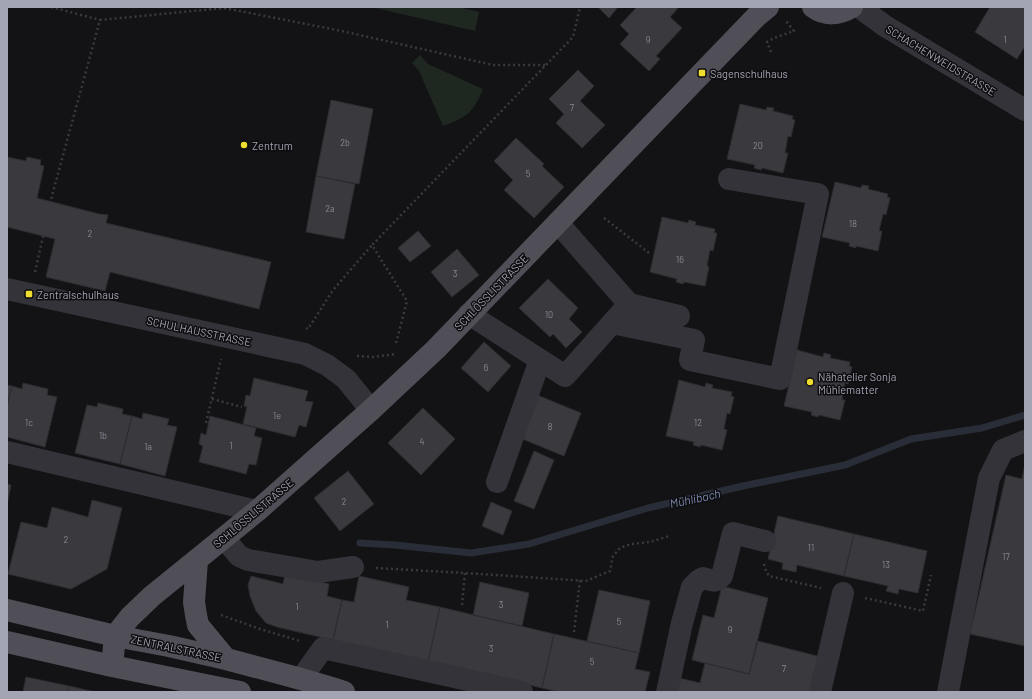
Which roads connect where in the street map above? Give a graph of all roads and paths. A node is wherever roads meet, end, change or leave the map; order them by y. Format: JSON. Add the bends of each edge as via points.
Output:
{"nodes":[{"id":1,"x":51,"y":7,"type":"edge"},
{"id":2,"x":580,"y":7,"type":"edge"},
{"id":3,"x":768,"y":7,"type":"edge"},
{"id":4,"x":812,"y":7,"type":"edge"},
{"id":5,"x":852,"y":7,"type":"edge"},
{"id":6,"x":859,"y":7,"type":"edge"},
{"id":7,"x":100,"y":20,"type":"junction"},
{"id":8,"x":786,"y":21,"type":"dead end"},
{"id":9,"x":771,"y":52,"type":"dead end"},
{"id":10,"x":546,"y":65,"type":"junction"},
{"id":11,"x":1025,"y":110,"type":"edge"},
{"id":12,"x":729,"y":179,"type":"dead end"},
{"id":13,"x":604,"y":218,"type":"dead end"},
{"id":14,"x":558,"y":223,"type":"junction"},
{"id":15,"x":372,"y":245,"type":"junction"},
{"id":16,"x":649,"y":253,"type":"dead end"},
{"id":17,"x":34,"y":276,"type":"dead end"},
{"id":18,"x":7,"y":289,"type":"edge"},
{"id":19,"x":629,"y":304,"type":"junction"},
{"id":20,"x":470,"y":314,"type":"junction"},
{"id":21,"x":679,"y":316,"type":"dead end"},
{"id":22,"x":612,"y":323,"type":"junction"},
{"id":23,"x":300,"y":328,"type":"dead end"},
{"id":24,"x":396,"y":343,"type":"dead end"},
{"id":25,"x":396,"y":354,"type":"dead end"},
{"id":26,"x":222,"y":355,"type":"dead end"},
{"id":27,"x":350,"y":356,"type":"dead end"},
{"id":28,"x":540,"y":360,"type":"junction"},
{"id":29,"x":212,"y":399,"type":"junction"},
{"id":30,"x":242,"y":407,"type":"dead end"},
{"id":31,"x":371,"y":410,"type":"junction"},
{"id":32,"x":206,"y":423,"type":"dead end"},
{"id":33,"x":1025,"y":441,"type":"edge"},
{"id":34,"x":7,"y":452,"type":"edge"},
{"id":35,"x":497,"y":482,"type":"dead end"},
{"id":36,"x":257,"y":512,"type":"junction"},
{"id":37,"x":669,"y":536,"type":"dead end"},
{"id":38,"x":224,"y":538,"type":"junction"},
{"id":39,"x":765,"y":541,"type":"dead end"},
{"id":40,"x":197,"y":560,"type":"junction"},
{"id":41,"x":353,"y":567,"type":"joint"},
{"id":42,"x":465,"y":573,"type":"junction"},
{"id":43,"x":580,"y":580,"type":"junction"},
{"id":44,"x":843,"y":593,"type":"dead end"},
{"id":45,"x":462,"y":606,"type":"dead end"},
{"id":46,"x":7,"y":610,"type":"edge"},
{"id":47,"x":215,"y":614,"type":"dead end"},
{"id":48,"x":574,"y":632,"type":"dead end"},
{"id":49,"x":115,"y":636,"type":"junction"},
{"id":50,"x":7,"y":642,"type":"edge"},
{"id":51,"x":323,"y":648,"type":"junction"},
{"id":52,"x":226,"y":659,"type":"junction"},
{"id":53,"x":112,"y":666,"type":"junction"},
{"id":54,"x":301,"y":679,"type":"junction"},
{"id":55,"x":240,"y":692,"type":"edge"},
{"id":56,"x":344,"y":692,"type":"edge"},
{"id":57,"x":522,"y":692,"type":"edge"},
{"id":58,"x":667,"y":692,"type":"edge"},
{"id":59,"x":820,"y":692,"type":"edge"},
{"id":60,"x":948,"y":692,"type":"edge"}],
"edges":[{"from":1,"to":7,"type":"path"},
{"from":2,"to":10,"type":"path","via":[[573,37]]},
{"from":3,"to":14,"type":"main road","name":"SCHLÖSSLISTRASSE"},
{"from":4,"to":5,"type":"main road","via":[[831,14],[844,12]]},
{"from":6,"to":11,"type":"street","name":"SCHACHENWEIDSTRASSE","via":[[885,26]]},
{"from":7,"to":10,"type":"path","via":[[224,8],[493,65]]},
{"from":7,"to":17,"type":"path","via":[[53,192]]},
{"from":8,"to":9,"type":"path","via":[[794,31],[767,42]]},
{"from":10,"to":15,"type":"path"},
{"from":12,"to":22,"type":"street","via":[[818,194],[780,378],[690,360],[694,340]]},
{"from":13,"to":16,"type":"path"},
{"from":14,"to":19,"type":"street"},
{"from":14,"to":20,"type":"main road","name":"SCHLÖSSLISTRASSE"},
{"from":15,"to":23,"type":"path","via":[[333,290],[308,329]]},
{"from":15,"to":24,"type":"path","via":[[407,301]]},
{"from":18,"to":31,"type":"street","name":"SCHULHAUSSTRASSE","via":[[305,354],[327,365],[346,379]]},
{"from":19,"to":21,"type":"street"},
{"from":19,"to":22,"type":"street"},
{"from":20,"to":28,"type":"street"},
{"from":20,"to":31,"type":"main road","name":"SCHLÖSSLISTRASSE"},
{"from":22,"to":28,"type":"street","via":[[565,376]]},
{"from":25,"to":27,"type":"path"},
{"from":26,"to":29,"type":"path"},
{"from":28,"to":35,"type":"street"},
{"from":29,"to":30,"type":"path"},
{"from":29,"to":32,"type":"path"},
{"from":31,"to":36,"type":"main road","name":"SCHLÖSSLISTRASSE"},
{"from":33,"to":60,"type":"street","via":[[1003,450],[989,478]]},
{"from":34,"to":36,"type":"street"},
{"from":36,"to":38,"type":"main road","name":"SCHLÖSSLISTRASSE"},
{"from":37,"to":43,"type":"path","via":[[620,548],[613,556],[610,571],[586,581]]},
{"from":38,"to":40,"type":"main road","name":"SCHLÖSSLISTRASSE"},
{"from":38,"to":41,"type":"street","via":[[239,556],[248,560],[318,572]]},
{"from":39,"to":58,"type":"street","via":[[733,533],[722,576],[713,582],[703,578],[692,587]]},
{"from":40,"to":49,"type":"main road","name":"SCHLÖSSLISTRASSE","via":[[144,603]]},
{"from":40,"to":52,"type":"main road","via":[[194,602],[198,625]]},
{"from":41,"to":42,"type":"path"},
{"from":42,"to":43,"type":"path"},
{"from":42,"to":45,"type":"path"},
{"from":43,"to":48,"type":"path"},
{"from":44,"to":59,"type":"street"},
{"from":46,"to":49,"type":"main road","name":"ZENTRALSTRASSE"},
{"from":47,"to":51,"type":"path"},
{"from":49,"to":52,"type":"main road","name":"ZENTRALSTRASSE"},
{"from":49,"to":53,"type":"main road"},
{"from":50,"to":53,"type":"main road"},
{"from":51,"to":54,"type":"street"},
{"from":51,"to":57,"type":"street"},
{"from":52,"to":54,"type":"main road","name":"ZENTRALSTRASSE"},
{"from":53,"to":55,"type":"main road"},
{"from":54,"to":56,"type":"main road","name":"ZENTRALSTRASSE"}]}
